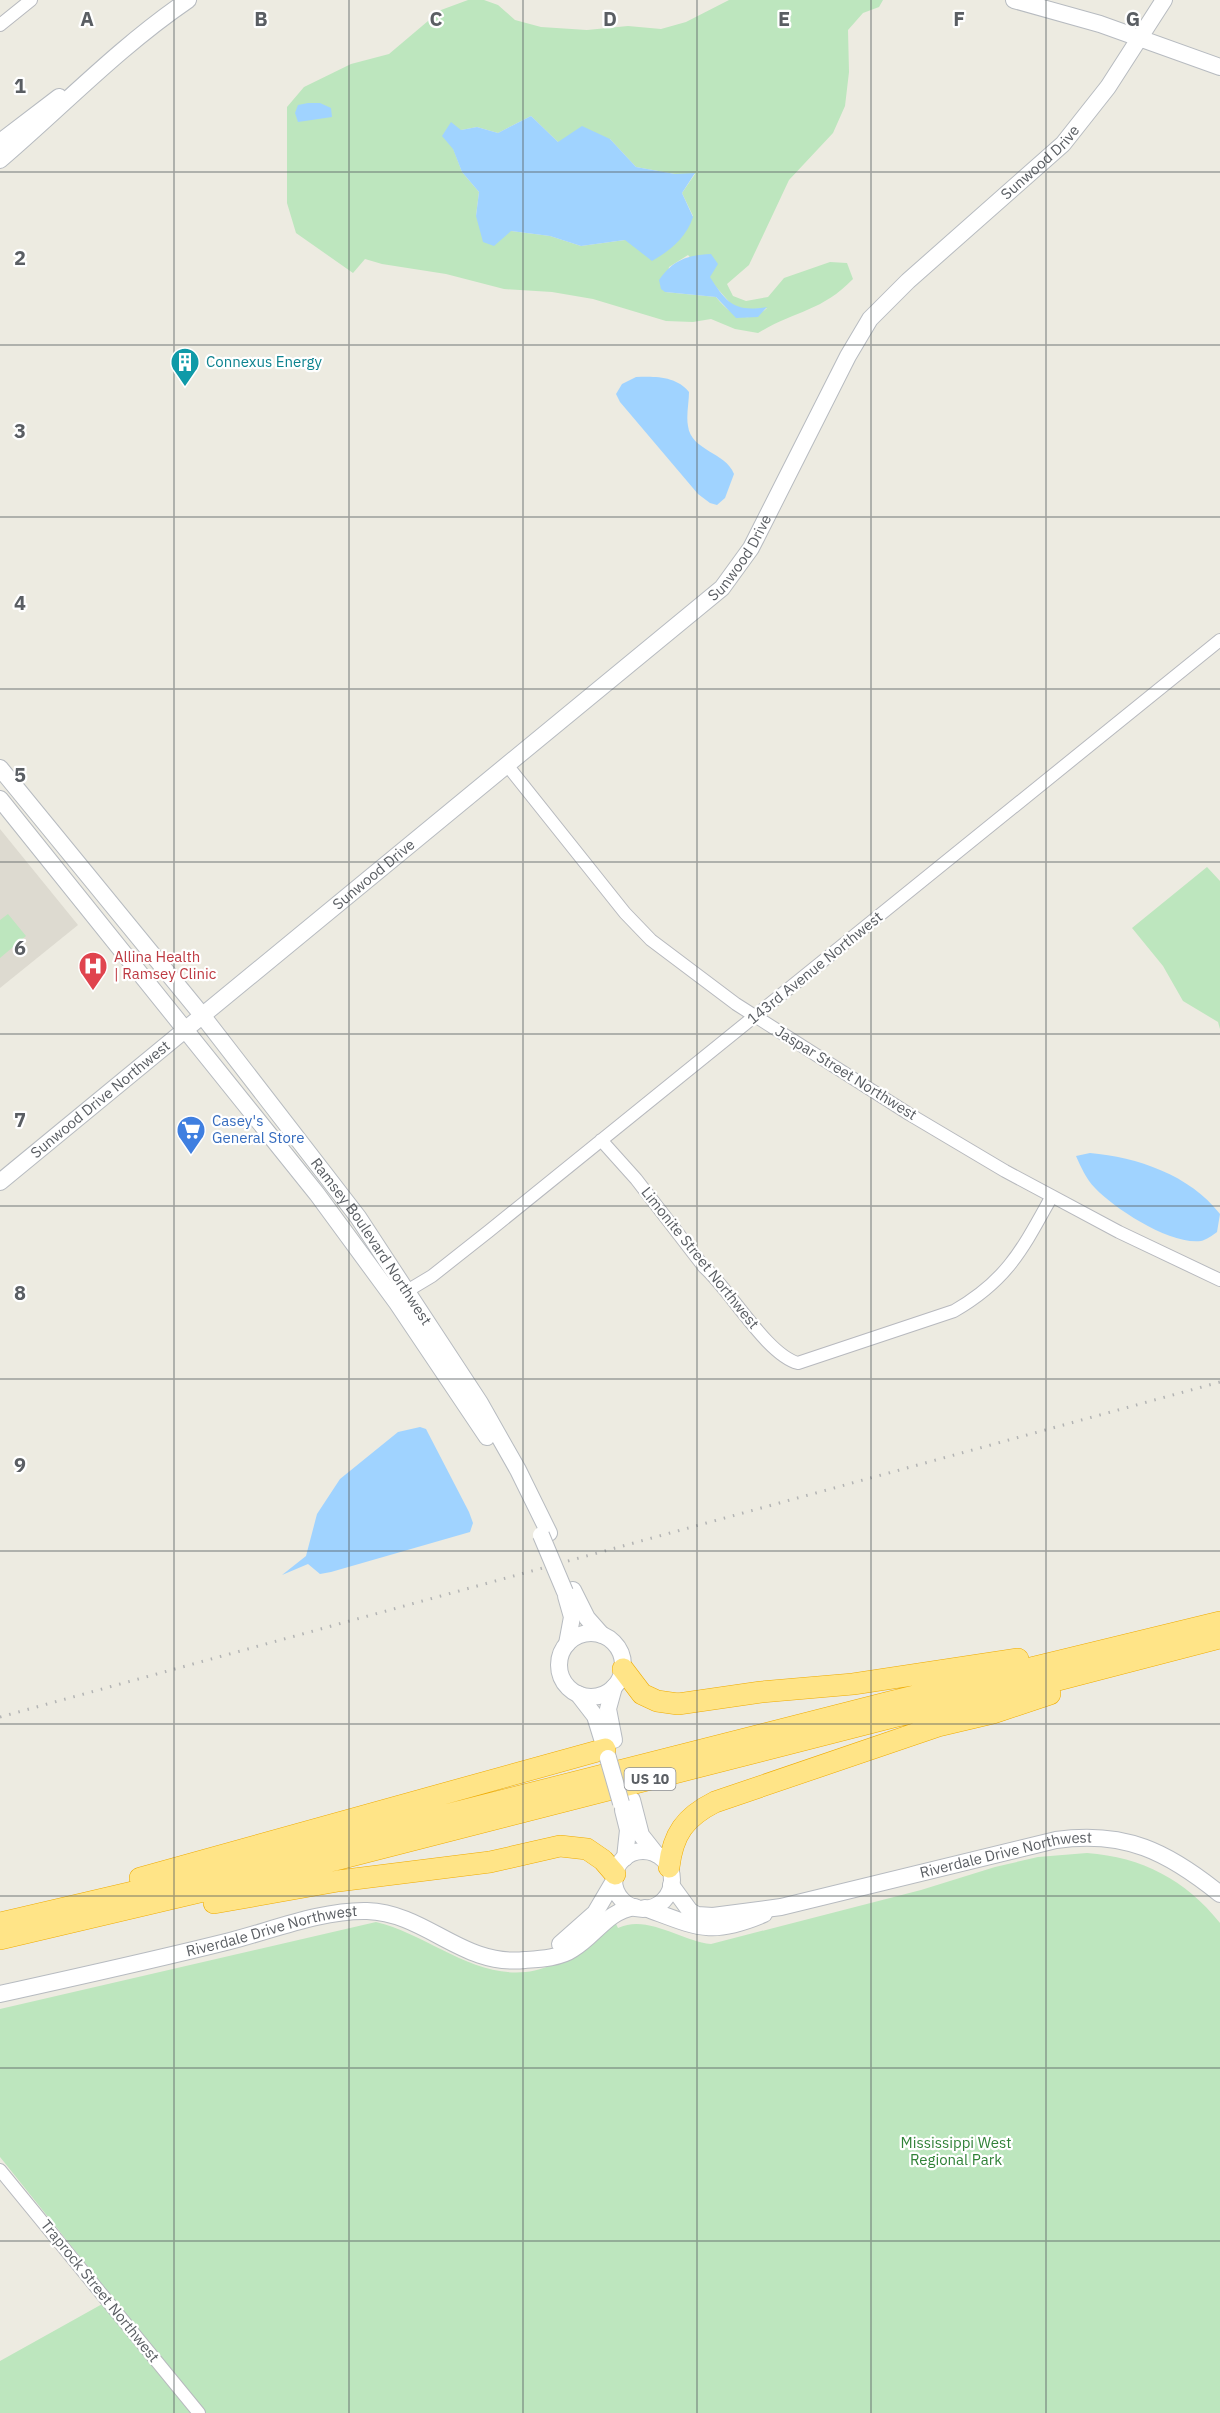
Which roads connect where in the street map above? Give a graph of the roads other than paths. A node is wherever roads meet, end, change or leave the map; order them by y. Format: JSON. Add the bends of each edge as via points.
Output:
{"nodes":[{"id":1,"x":31,"y":0,"type":"edge"},
{"id":2,"x":188,"y":0,"type":"edge"},
{"id":3,"x":1014,"y":0,"type":"edge"},
{"id":4,"x":1164,"y":0,"type":"edge"},
{"id":5,"x":0,"y":25,"type":"edge"},
{"id":6,"x":1139,"y":38,"type":"junction"},
{"id":7,"x":1220,"y":67,"type":"edge"},
{"id":8,"x":90,"y":77,"type":"junction"},
{"id":9,"x":0,"y":142,"type":"edge"},
{"id":10,"x":0,"y":160,"type":"edge"},
{"id":11,"x":1220,"y":640,"type":"edge"},
{"id":12,"x":507,"y":765,"type":"junction"},
{"id":13,"x":0,"y":768,"type":"edge"},
{"id":14,"x":0,"y":780,"type":"edge"},
{"id":15,"x":0,"y":799,"type":"edge"},
{"id":16,"x":94,"y":883,"type":"junction"},
{"id":17,"x":202,"y":1015,"type":"junction"},
{"id":18,"x":755,"y":1016,"type":"junction"},
{"id":19,"x":186,"y":1028,"type":"junction"},
{"id":20,"x":601,"y":1140,"type":"junction"},
{"id":21,"x":0,"y":1182,"type":"edge"},
{"id":22,"x":1052,"y":1196,"type":"junction"},
{"id":23,"x":1220,"y":1280,"type":"edge"},
{"id":24,"x":407,"y":1291,"type":"junction"},
{"id":25,"x":545,"y":1534,"type":"junction"},
{"id":26,"x":569,"y":1591,"type":"junction"},
{"id":27,"x":1220,"y":1622,"type":"edge"},
{"id":28,"x":602,"y":1635,"type":"junction"},
{"id":29,"x":1149,"y":1640,"type":"junction"},
{"id":30,"x":1214,"y":1640,"type":"edge"},
{"id":31,"x":567,"y":1644,"type":"junction"},
{"id":32,"x":618,"y":1678,"type":"junction"},
{"id":33,"x":578,"y":1694,"type":"junction"},
{"id":34,"x":610,"y":1754,"type":"junction"},
{"id":35,"x":627,"y":1802,"type":"junction"},
{"id":36,"x":665,"y":1868,"type":"junction"},
{"id":37,"x":618,"y":1870,"type":"junction"},
{"id":38,"x":1219,"y":1890,"type":"edge"},
{"id":39,"x":781,"y":1907,"type":"junction"},
{"id":40,"x":640,"y":1908,"type":"junction"},
{"id":41,"x":79,"y":1921,"type":"junction"},
{"id":42,"x":0,"y":1923,"type":"edge"},
{"id":43,"x":0,"y":1939,"type":"edge"},
{"id":44,"x":539,"y":1958,"type":"junction"},
{"id":45,"x":0,"y":1994,"type":"edge"},
{"id":46,"x":0,"y":2170,"type":"edge"},
{"id":47,"x":199,"y":2413,"type":"edge"}],
"edges":[{"from":1,"to":5,"type":"street"},
{"from":2,"to":8,"type":"street"},
{"from":3,"to":6,"type":"street"},
{"from":4,"to":6,"type":"street","name":"Sunwood Drive"},
{"from":6,"to":7,"type":"street"},
{"from":6,"to":12,"type":"street","name":"Sunwood Drive","via":[[1102,95],[1063,144],[870,319],[756,538],[729,580]]},
{"from":8,"to":9,"type":"street"},
{"from":8,"to":10,"type":"street"},
{"from":11,"to":18,"type":"street","name":"143rd Avenue Northwest"},
{"from":12,"to":17,"type":"street","name":"Sunwood Drive"},
{"from":12,"to":18,"type":"street","name":"Jaspar Street Northwest","via":[[651,940]]},
{"from":13,"to":16,"type":"street","name":"Ramsey Boulevard Northwest"},
{"from":14,"to":16,"type":"street","via":[[78,877]]},
{"from":15,"to":19,"type":"street","name":"Ramsey Boulevard Northwest"},
{"from":16,"to":17,"type":"street","name":"Ramsey Boulevard Northwest"},
{"from":17,"to":19,"type":"street","name":"Sunwood Drive Northwest"},
{"from":17,"to":24,"type":"street","name":"Ramsey Boulevard Northwest","via":[[358,1217]]},
{"from":18,"to":20,"type":"street","name":"143rd Avenue Northwest"},
{"from":18,"to":22,"type":"street","name":"Jaspar Street Northwest","via":[[917,1119]]},
{"from":19,"to":21,"type":"street","name":"Sunwood Drive Northwest"},
{"from":19,"to":25,"type":"street","name":"Ramsey Boulevard Northwest","via":[[397,1302],[494,1447]]},
{"from":20,"to":22,"type":"street","name":"Limonite Street Northwest","via":[[704,1267],[787,1360],[806,1362],[954,1311],[972,1301],[1018,1257]]},
{"from":20,"to":24,"type":"street","name":"143rd Avenue Northwest","via":[[443,1268]]},
{"from":22,"to":23,"type":"street","name":"Jaspar Street Northwest"},
{"from":24,"to":25,"type":"street","name":"Ramsey Boulevard Northwest","via":[[518,1470]]},
{"from":25,"to":26,"type":"street","name":"Ramsey Boulevard Northwest","bridge":true},
{"from":26,"to":28,"type":"street","name":"Ramsey Boulevard Northwest"},
{"from":26,"to":31,"type":"street","name":"Ramsey Boulevard Northwest","via":[[572,1617]]},
{"from":27,"to":29,"type":"highway","number":"US 10"},
{"from":28,"to":31,"type":"street","via":[[580,1635]]},
{"from":28,"to":32,"type":"street","via":[[618,1648]]},
{"from":29,"to":32,"type":"highway","via":[[853,1684],[678,1704],[657,1701]]},
{"from":29,"to":42,"type":"highway","number":"US 10","via":[[257,1863]]},
{"from":30,"to":36,"type":"highway","via":[[993,1713],[938,1726],[715,1802],[681,1826]]},
{"from":30,"to":41,"type":"highway","number":"US 10"},
{"from":31,"to":33,"type":"street","via":[[561,1653],[560,1669],[566,1684]]},
{"from":32,"to":33,"type":"street","via":[[597,1696]]},
{"from":32,"to":34,"type":"street","via":[[608,1709]]},
{"from":33,"to":34,"type":"street","via":[[596,1716]]},
{"from":34,"to":35,"type":"street","bridge":true},
{"from":34,"to":42,"type":"highway","via":[[93,1891]]},
{"from":35,"to":36,"type":"street","via":[[641,1834]]},
{"from":35,"to":37,"type":"street","via":[[628,1830]]},
{"from":36,"to":37,"type":"street","via":[[637,1852]]},
{"from":36,"to":39,"type":"street","name":"Riverdale Drive Northwest","via":[[679,1899],[690,1911],[706,1917]]},
{"from":36,"to":40,"type":"street","via":[[662,1901]]},
{"from":37,"to":40,"type":"street","via":[[620,1896]]},
{"from":37,"to":41,"type":"highway","via":[[587,1850],[560,1846],[490,1862],[296,1887],[147,1915]]},
{"from":37,"to":44,"type":"street","via":[[603,1903],[586,1924]]},
{"from":38,"to":39,"type":"street","name":"Riverdale Drive Northwest","via":[[1162,1853],[1124,1841],[1080,1837]]},
{"from":39,"to":40,"type":"street","name":"Riverdale Drive Northwest","via":[[744,1923],[713,1929],[688,1925]]},
{"from":40,"to":44,"type":"street","name":"Riverdale Drive Northwest","via":[[614,1913],[573,1950]]},
{"from":41,"to":43,"type":"highway","number":"US 10"},
{"from":44,"to":45,"type":"street","name":"Riverdale Drive Northwest","via":[[508,1961],[479,1956],[415,1922],[367,1911],[324,1917]]},
{"from":46,"to":47,"type":"street","name":"Traprock Street Northwest"}]}
